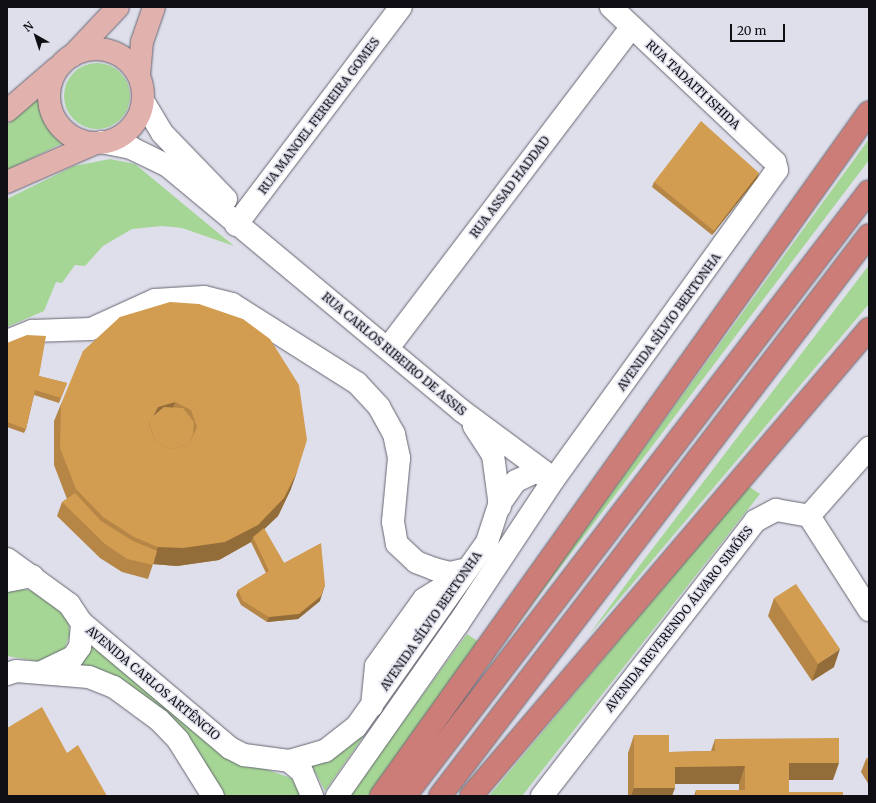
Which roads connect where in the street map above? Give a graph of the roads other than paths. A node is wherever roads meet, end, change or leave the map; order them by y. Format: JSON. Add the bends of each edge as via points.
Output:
{"nodes":[{"id":1,"x":118,"y":7,"type":"edge"},
{"id":2,"x":154,"y":7,"type":"edge"},
{"id":3,"x":401,"y":7,"type":"edge"},
{"id":4,"x":611,"y":7,"type":"edge"},
{"id":5,"x":632,"y":27,"type":"junction"},
{"id":6,"x":67,"y":60,"type":"junction"},
{"id":7,"x":139,"y":76,"type":"junction"},
{"id":8,"x":143,"y":101,"type":"junction"},
{"id":9,"x":7,"y":111,"type":"edge"},
{"id":10,"x":869,"y":112,"type":"edge"},
{"id":11,"x":99,"y":142,"type":"junction"},
{"id":12,"x":776,"y":162,"type":"joint"},
{"id":13,"x":7,"y":182,"type":"edge"},
{"id":14,"x":869,"y":191,"type":"edge"},
{"id":15,"x":236,"y":225,"type":"junction"},
{"id":16,"x":869,"y":235,"type":"edge"},
{"id":17,"x":869,"y":329,"type":"edge"},
{"id":18,"x":7,"y":341,"type":"edge"},
{"id":19,"x":388,"y":348,"type":"junction"},
{"id":20,"x":462,"y":411,"type":"junction"},
{"id":21,"x":869,"y":448,"type":"edge"},
{"id":22,"x":554,"y":479,"type":"junction"},
{"id":23,"x":498,"y":505,"type":"junction"},
{"id":24,"x":809,"y":516,"type":"junction"},
{"id":25,"x":529,"y":518,"type":"junction"},
{"id":26,"x":7,"y":559,"type":"edge"},
{"id":27,"x":468,"y":569,"type":"junction"},
{"id":28,"x":32,"y":576,"type":"junction"},
{"id":29,"x":7,"y":581,"type":"edge"},
{"id":30,"x":869,"y":610,"type":"edge"},
{"id":31,"x":82,"y":623,"type":"junction"},
{"id":32,"x":10,"y":671,"type":"edge"},
{"id":33,"x":41,"y":672,"type":"junction"},
{"id":34,"x":289,"y":761,"type":"junction"},
{"id":35,"x":213,"y":796,"type":"edge"},
{"id":36,"x":312,"y":796,"type":"edge"},
{"id":37,"x":337,"y":796,"type":"edge"},
{"id":38,"x":381,"y":796,"type":"edge"},
{"id":39,"x":405,"y":796,"type":"edge"},
{"id":40,"x":440,"y":796,"type":"edge"},
{"id":41,"x":471,"y":796,"type":"edge"},
{"id":42,"x":542,"y":796,"type":"edge"}],
"edges":[{"from":1,"to":6,"type":"main road"},
{"from":2,"to":7,"type":"main road","via":[[146,23]]},
{"from":3,"to":15,"type":"street","name":"RUA MANOEL FERREIRA GOMES"},
{"from":4,"to":5,"type":"street","name":"RUA TADAITI ISHIDA"},
{"from":5,"to":12,"type":"street","name":"RUA TADAITI ISHIDA"},
{"from":5,"to":19,"type":"street","name":"RUA ASSAD HADDAD"},
{"from":6,"to":7,"type":"main road","via":[[84,51],[110,51],[121,56]]},
{"from":6,"to":9,"type":"main road"},
{"from":6,"to":11,"type":"main road","via":[[50,87],[53,114],[70,135]]},
{"from":7,"to":8,"type":"main road"},
{"from":8,"to":11,"type":"main road","via":[[129,129]]},
{"from":8,"to":15,"type":"street","via":[[162,133],[228,200],[236,215]]},
{"from":10,"to":38,"type":"highway"},
{"from":11,"to":13,"type":"main road"},
{"from":11,"to":15,"type":"street","name":"RUA CARLOS RIBEIRO DE ASSIS","via":[[131,148],[168,166]]},
{"from":12,"to":22,"type":"street","name":"AVENIDA SÍLVIO BERTONHA","via":[[773,179]]},
{"from":14,"to":39,"type":"highway"},
{"from":15,"to":19,"type":"street","name":"RUA CARLOS RIBEIRO DE ASSIS"},
{"from":16,"to":40,"type":"highway"},
{"from":17,"to":41,"type":"highway"},
{"from":18,"to":27,"type":"street","via":[[32,330],[91,329],[155,300],[204,297],[232,304],[357,383],[379,407],[394,434],[399,458],[393,522],[397,544],[416,562],[434,569],[450,573]]},
{"from":19,"to":20,"type":"street","name":"RUA CARLOS RIBEIRO DE ASSIS"},
{"from":20,"to":22,"type":"street","name":"RUA CARLOS RIBEIRO DE ASSIS"},
{"from":20,"to":23,"type":"street","via":[[493,455],[498,472]]},
{"from":21,"to":24,"type":"street"},
{"from":22,"to":23,"type":"street","name":"AVENIDA SÍLVIO BERTONHA","via":[[535,472],[526,474],[516,481]]},
{"from":22,"to":25,"type":"street","name":"AVENIDA SÍLVIO BERTONHA"},
{"from":23,"to":25,"type":"street","via":[[510,520]]},
{"from":23,"to":27,"type":"street","name":"AVENIDA SÍLVIO BERTONHA","via":[[487,542]]},
{"from":24,"to":30,"type":"street"},
{"from":24,"to":42,"type":"street","name":"AVENIDA REVERENDO ÁLVARO SIMÕES","via":[[776,510],[755,521]]},
{"from":25,"to":37,"type":"street","name":"AVENIDA SÍLVIO BERTONHA"},
{"from":26,"to":28,"type":"street","name":"AVENIDA CARLOS ARTÊNCIO"},
{"from":27,"to":34,"type":"street","name":"AVENIDA SÍLVIO BERTONHA","via":[[372,706],[344,740],[325,751]]},
{"from":28,"to":29,"type":"street"},
{"from":28,"to":31,"type":"street","name":"AVENIDA CARLOS ARTÊNCIO","via":[[68,604]]},
{"from":31,"to":33,"type":"street","via":[[80,647],[73,657]]},
{"from":31,"to":34,"type":"street","name":"AVENIDA CARLOS ARTÊNCIO","via":[[230,748],[244,755]]},
{"from":32,"to":33,"type":"street","name":"AVENIDA CARLOS ARTÊNCIO"},
{"from":33,"to":35,"type":"street","name":"AVENIDA CARLOS ARTÊNCIO","via":[[89,677],[114,687],[138,702],[178,740]]},
{"from":34,"to":36,"type":"street","via":[[302,772]]}]}
